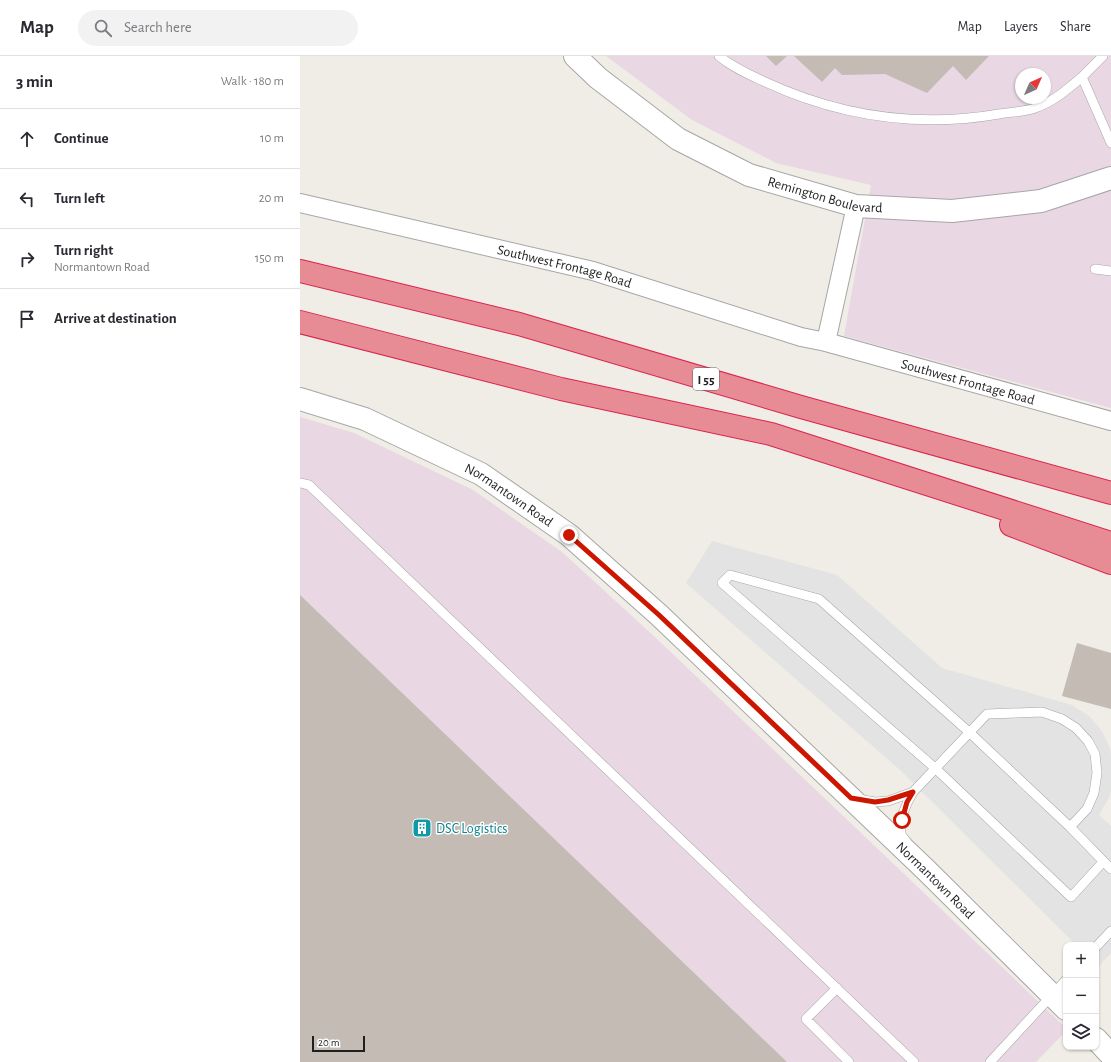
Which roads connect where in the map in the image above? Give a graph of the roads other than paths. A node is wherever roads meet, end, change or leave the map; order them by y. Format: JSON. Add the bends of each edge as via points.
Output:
{"nodes":[{"id":1,"x":575,"y":56,"type":"edge"},
{"id":2,"x":719,"y":56,"type":"edge"},
{"id":3,"x":1103,"y":56,"type":"edge"},
{"id":4,"x":1082,"y":77,"type":"junction"},
{"id":5,"x":1111,"y":144,"type":"edge"},
{"id":6,"x":1111,"y":178,"type":"edge"},
{"id":7,"x":300,"y":203,"type":"edge"},
{"id":8,"x":856,"y":206,"type":"junction"},
{"id":9,"x":1095,"y":269,"type":"dead end"},
{"id":10,"x":1111,"y":271,"type":"edge"},
{"id":11,"x":300,"y":272,"type":"edge"},
{"id":12,"x":300,"y":322,"type":"edge"},
{"id":13,"x":826,"y":342,"type":"junction"},
{"id":14,"x":300,"y":399,"type":"edge"},
{"id":15,"x":1111,"y":421,"type":"edge"},
{"id":16,"x":771,"y":434,"type":"junction"},
{"id":17,"x":300,"y":482,"type":"edge"},
{"id":18,"x":1111,"y":493,"type":"edge"},
{"id":19,"x":1111,"y":543,"type":"edge"},
{"id":20,"x":1111,"y":563,"type":"edge"},
{"id":21,"x":969,"y":732,"type":"junction"},
{"id":22,"x":935,"y":768,"type":"junction"},
{"id":23,"x":913,"y":792,"type":"junction"},
{"id":24,"x":851,"y":798,"type":"junction"},
{"id":25,"x":1070,"y":827,"type":"junction"},
{"id":26,"x":1103,"y":862,"type":"junction"},
{"id":27,"x":925,"y":869,"type":"junction"},
{"id":28,"x":1111,"y":869,"type":"edge"},
{"id":29,"x":1111,"y":931,"type":"edge"},
{"id":30,"x":1099,"y":944,"type":"edge"},
{"id":31,"x":837,"y":988,"type":"junction"},
{"id":32,"x":1062,"y":995,"type":"edge"},
{"id":33,"x":849,"y":1062,"type":"edge"},
{"id":34,"x":914,"y":1062,"type":"edge"},
{"id":35,"x":990,"y":1062,"type":"edge"}],
"edges":[{"from":1,"to":8,"type":"street","name":"Remington Boulevard","via":[[598,78],[678,139],[749,175]]},
{"from":2,"to":4,"type":"lane","via":[[729,65],[788,92],[875,116],[919,121],[972,119],[1035,108],[1060,96]]},
{"from":3,"to":4,"type":"lane"},
{"from":4,"to":5,"type":"lane"},
{"from":6,"to":8,"type":"street","name":"Remington Boulevard","via":[[1041,201],[952,212]]},
{"from":7,"to":13,"type":"street","name":"Southwest Frontage Road","via":[[592,271],[802,337]]},
{"from":8,"to":13,"type":"street"},
{"from":9,"to":10,"type":"lane"},
{"from":11,"to":18,"type":"highway","number":"I 55","via":[[519,324],[801,407]]},
{"from":12,"to":16,"type":"highway","via":[[560,388]]},
{"from":13,"to":15,"type":"street","name":"Southwest Frontage Road"},
{"from":14,"to":24,"type":"street","name":"Normantown Road","via":[[365,419],[481,474],[569,535],[659,615]]},
{"from":16,"to":19,"type":"highway"},
{"from":16,"to":20,"type":"highway"},
{"from":17,"to":31,"type":"lane","via":[[309,485]]},
{"from":21,"to":22,"type":"lane"},
{"from":21,"to":22,"type":"lane","via":[[819,599],[730,575],[722,583]]},
{"from":21,"to":25,"type":"lane"},
{"from":21,"to":25,"type":"lane","via":[[986,714],[1042,712],[1062,719],[1076,728],[1088,741],[1095,754],[1097,773],[1094,793],[1087,809]]},
{"from":22,"to":23,"type":"lane"},
{"from":22,"to":26,"type":"lane","via":[[1071,897]]},
{"from":23,"to":24,"type":"lane","via":[[875,802]]},
{"from":23,"to":27,"type":"lane","via":[[903,814],[901,833]]},
{"from":24,"to":27,"type":"street","name":"Normantown Road"},
{"from":25,"to":26,"type":"lane"},
{"from":26,"to":28,"type":"lane"},
{"from":27,"to":32,"type":"street","name":"Normantown Road"},
{"from":29,"to":30,"type":"lane"},
{"from":31,"to":33,"type":"lane","via":[[806,1019]]},
{"from":31,"to":34,"type":"lane"},
{"from":32,"to":35,"type":"lane"}]}
